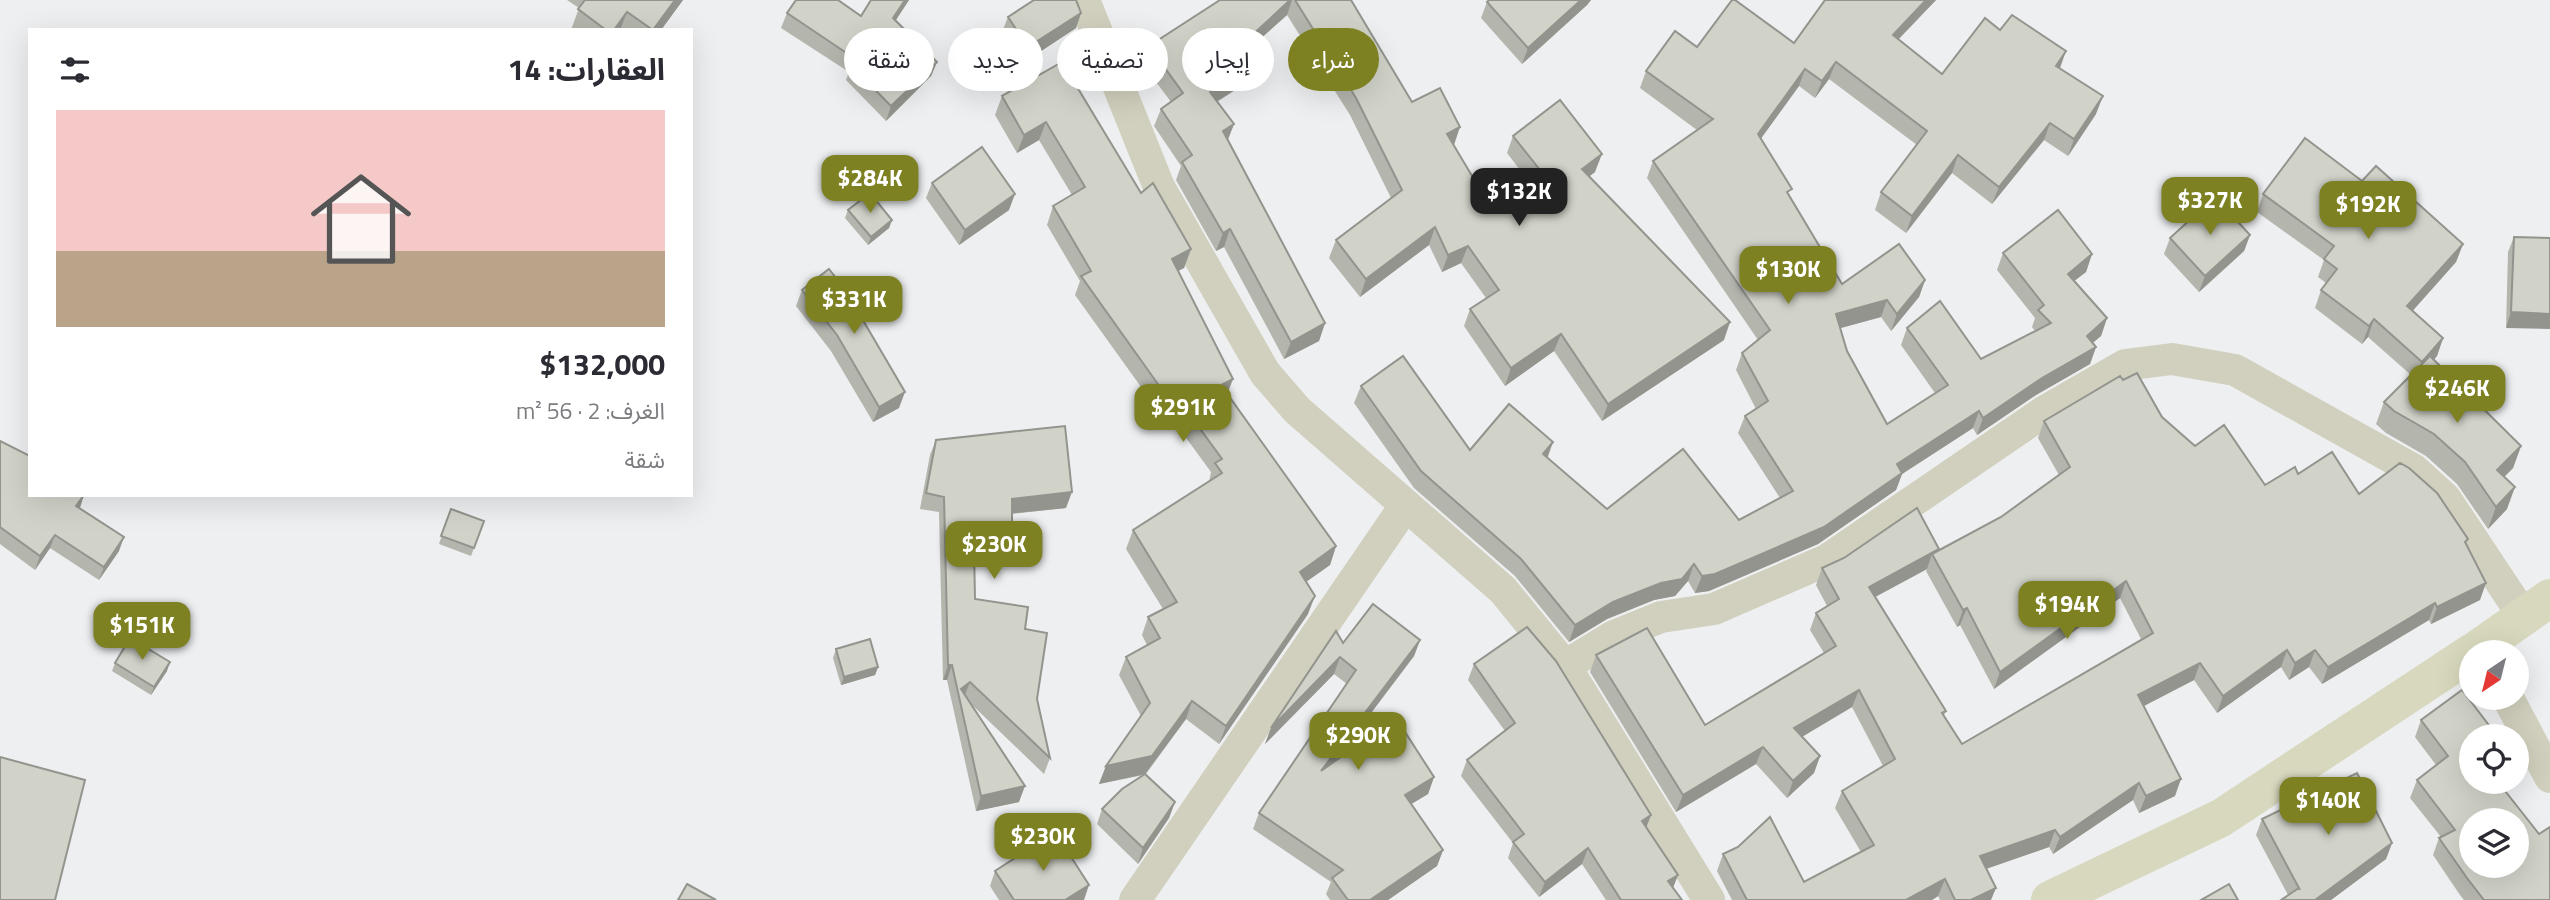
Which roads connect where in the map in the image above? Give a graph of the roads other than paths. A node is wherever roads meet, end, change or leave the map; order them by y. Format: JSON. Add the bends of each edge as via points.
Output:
{"nodes":[{"id":1,"x":1084,"y":0,"type":"edge"},
{"id":2,"x":1405,"y":506,"type":"junction"},
{"id":3,"x":2537,"y":607,"type":"edge"},
{"id":4,"x":2492,"y":640,"type":"edge"},
{"id":5,"x":2459,"y":663,"type":"edge"},
{"id":6,"x":1565,"y":666,"type":"junction"},
{"id":7,"x":2514,"y":710,"type":"edge"},
{"id":8,"x":2550,"y":777,"type":"edge"},
{"id":9,"x":1135,"y":900,"type":"edge"},
{"id":10,"x":1709,"y":900,"type":"edge"},
{"id":11,"x":2050,"y":900,"type":"edge"}],
"edges":[{"from":1,"to":2,"type":"street","via":[[1159,187],[1265,373],[1297,410]]},
{"from":2,"to":6,"type":"street","via":[[1503,590]]},
{"from":2,"to":9,"type":"street"},
{"from":3,"to":4,"type":"street"},
{"from":3,"to":6,"type":"street","via":[[2445,498],[2414,470],[2235,370],[2172,359],[2125,365],[2045,411],[1827,560],[1714,609],[1661,617],[1614,636]]},
{"from":5,"to":11,"type":"street","via":[[2221,818]]},
{"from":6,"to":10,"type":"street"},
{"from":7,"to":8,"type":"street"}]}
